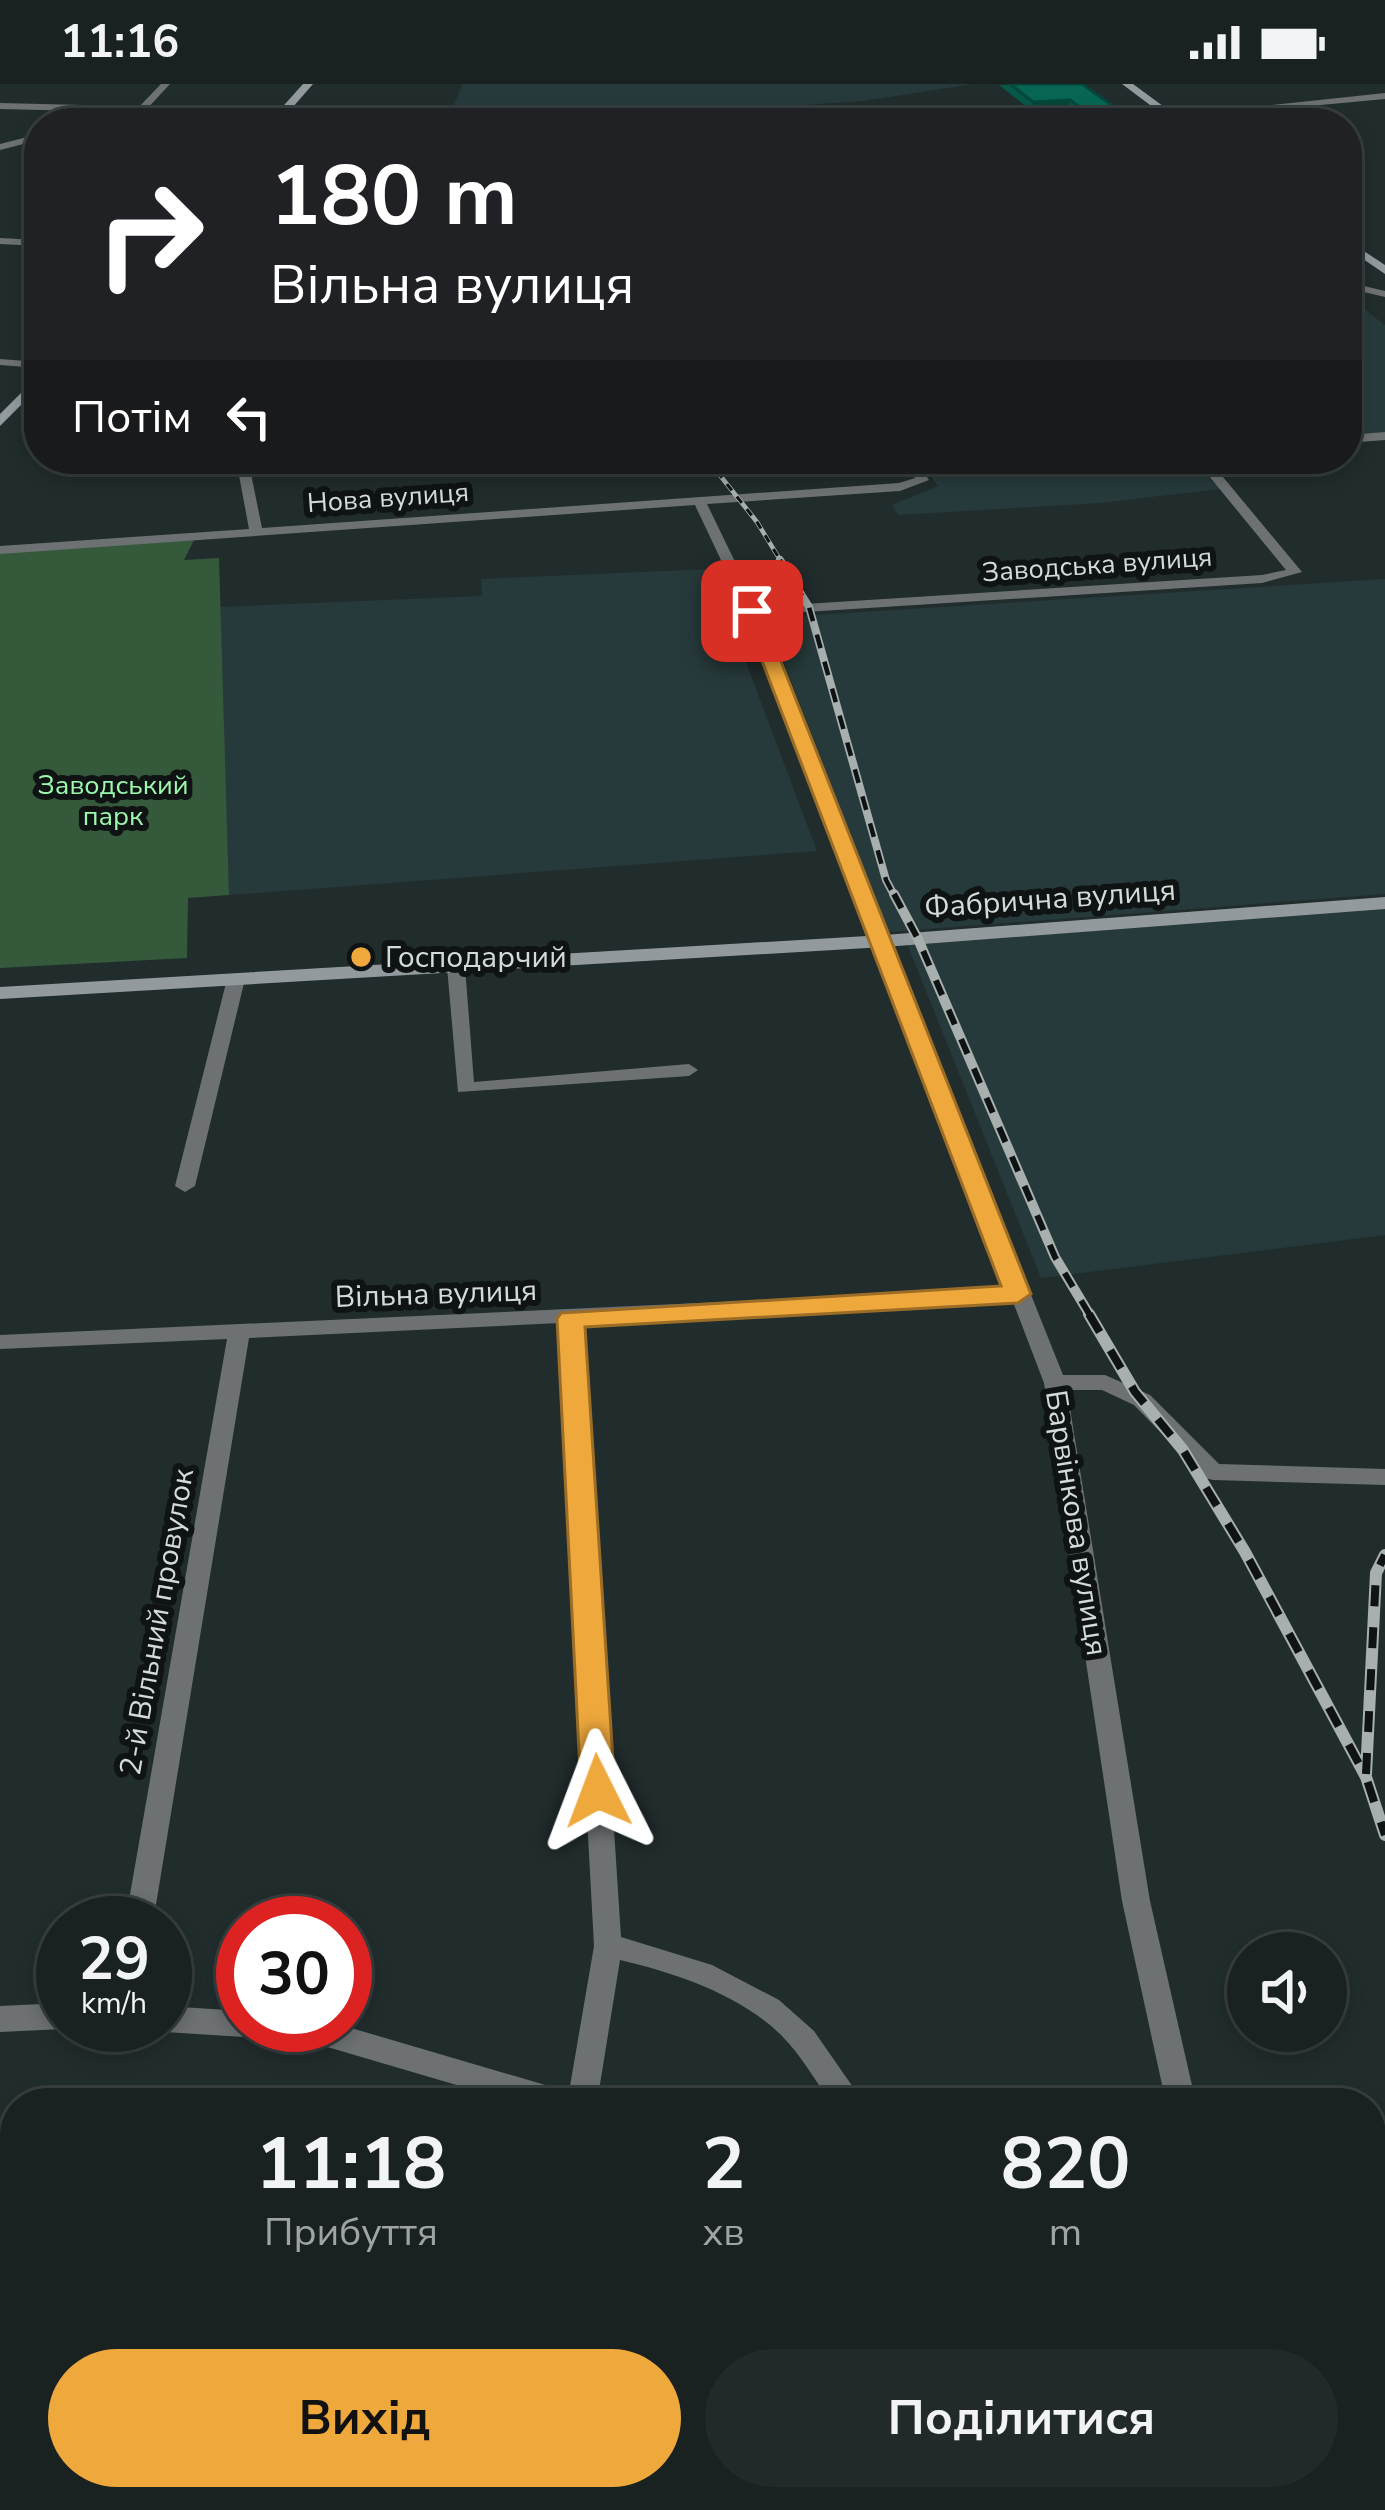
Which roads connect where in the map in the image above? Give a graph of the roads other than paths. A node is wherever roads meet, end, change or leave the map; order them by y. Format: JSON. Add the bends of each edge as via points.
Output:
{"nodes":[{"id":1,"x":166,"y":84,"type":"edge"},
{"id":2,"x":308,"y":84,"type":"edge"},
{"id":3,"x":1127,"y":84,"type":"edge"},
{"id":4,"x":1364,"y":84,"type":"edge"},
{"id":5,"x":1385,"y":94,"type":"edge"},
{"id":6,"x":0,"y":106,"type":"edge"},
{"id":7,"x":56,"y":108,"type":"edge"},
{"id":8,"x":142,"y":108,"type":"edge"},
{"id":9,"x":287,"y":108,"type":"edge"},
{"id":10,"x":1161,"y":108,"type":"edge"},
{"id":11,"x":1268,"y":108,"type":"edge"},
{"id":12,"x":24,"y":396,"type":"edge"},
{"id":13,"x":0,"y":422,"type":"edge"},
{"id":14,"x":245,"y":474,"type":"edge"},
{"id":15,"x":919,"y":474,"type":"edge"},
{"id":16,"x":1213,"y":474,"type":"edge"},
{"id":17,"x":699,"y":501,"type":"junction"},
{"id":18,"x":256,"y":531,"type":"junction"},
{"id":19,"x":0,"y":550,"type":"edge"},
{"id":20,"x":752,"y":611,"type":"junction"},
{"id":21,"x":1385,"y":903,"type":"edge"},
{"id":22,"x":884,"y":941,"type":"junction"},
{"id":23,"x":456,"y":968,"type":"junction"},
{"id":24,"x":236,"y":979,"type":"junction"},
{"id":25,"x":0,"y":993,"type":"edge"},
{"id":26,"x":689,"y":1070,"type":"dead end"},
{"id":27,"x":185,"y":1186,"type":"dead end"},
{"id":28,"x":1018,"y":1294,"type":"junction"},
{"id":29,"x":571,"y":1319,"type":"junction"},
{"id":30,"x":239,"y":1331,"type":"junction"},
{"id":31,"x":0,"y":1342,"type":"edge"},
{"id":32,"x":1055,"y":1383,"type":"junction"},
{"id":33,"x":1385,"y":1478,"type":"edge"},
{"id":34,"x":144,"y":1896,"type":"edge"},
{"id":35,"x":608,"y":1946,"type":"junction"},
{"id":36,"x":36,"y":2018,"type":"edge"},
{"id":37,"x":0,"y":2020,"type":"edge"},
{"id":38,"x":372,"y":2047,"type":"edge"},
{"id":39,"x":512,"y":2088,"type":"edge"},
{"id":40,"x":584,"y":2088,"type":"edge"},
{"id":41,"x":838,"y":2088,"type":"edge"},
{"id":42,"x":1177,"y":2088,"type":"edge"}],
"edges":[{"from":1,"to":8,"type":"street"},
{"from":2,"to":9,"type":"street"},
{"from":3,"to":10,"type":"street"},
{"from":4,"to":5,"type":"street"},
{"from":5,"to":11,"type":"street"},
{"from":6,"to":7,"type":"street"},
{"from":12,"to":13,"type":"street"},
{"from":14,"to":18,"type":"street"},
{"from":15,"to":17,"type":"street","name":"Нова вулиця","via":[[923,480],[900,487]]},
{"from":16,"to":20,"type":"street","name":"Заводська вулиця","via":[[1294,572]]},
{"from":17,"to":18,"type":"street","name":"Нова вулиця"},
{"from":17,"to":20,"type":"street","name":"Барвінкова вулиця"},
{"from":18,"to":19,"type":"street","name":"Нова вулиця"},
{"from":20,"to":22,"type":"street","name":"Барвінкова вулиця"},
{"from":21,"to":22,"type":"street","name":"Фабрична вулиця"},
{"from":22,"to":23,"type":"street","name":"Фабрична вулиця"},
{"from":22,"to":28,"type":"street","name":"Барвінкова вулиця"},
{"from":23,"to":24,"type":"street","name":"Фабрична вулиця"},
{"from":23,"to":26,"type":"street","via":[[465,1088]]},
{"from":24,"to":25,"type":"street","name":"Фабрична вулиця"},
{"from":24,"to":27,"type":"street"},
{"from":28,"to":29,"type":"street","name":"Вільна вулиця"},
{"from":28,"to":32,"type":"street","name":"Барвінкова вулиця"},
{"from":29,"to":30,"type":"street","name":"Вільна вулиця"},
{"from":29,"to":35,"type":"street"},
{"from":30,"to":31,"type":"street","name":"Вільна вулиця"},
{"from":30,"to":34,"type":"street","name":"2-й Вільний провулок"},
{"from":32,"to":33,"type":"street","via":[[1105,1382],[1142,1400],[1213,1472]]},
{"from":32,"to":42,"type":"street","name":"Барвінкова вулиця","via":[[1136,1901]]},
{"from":35,"to":40,"type":"street"},
{"from":35,"to":41,"type":"street","via":[[715,1979],[787,2022]]},
{"from":36,"to":37,"type":"street"},
{"from":38,"to":39,"type":"street"}]}
